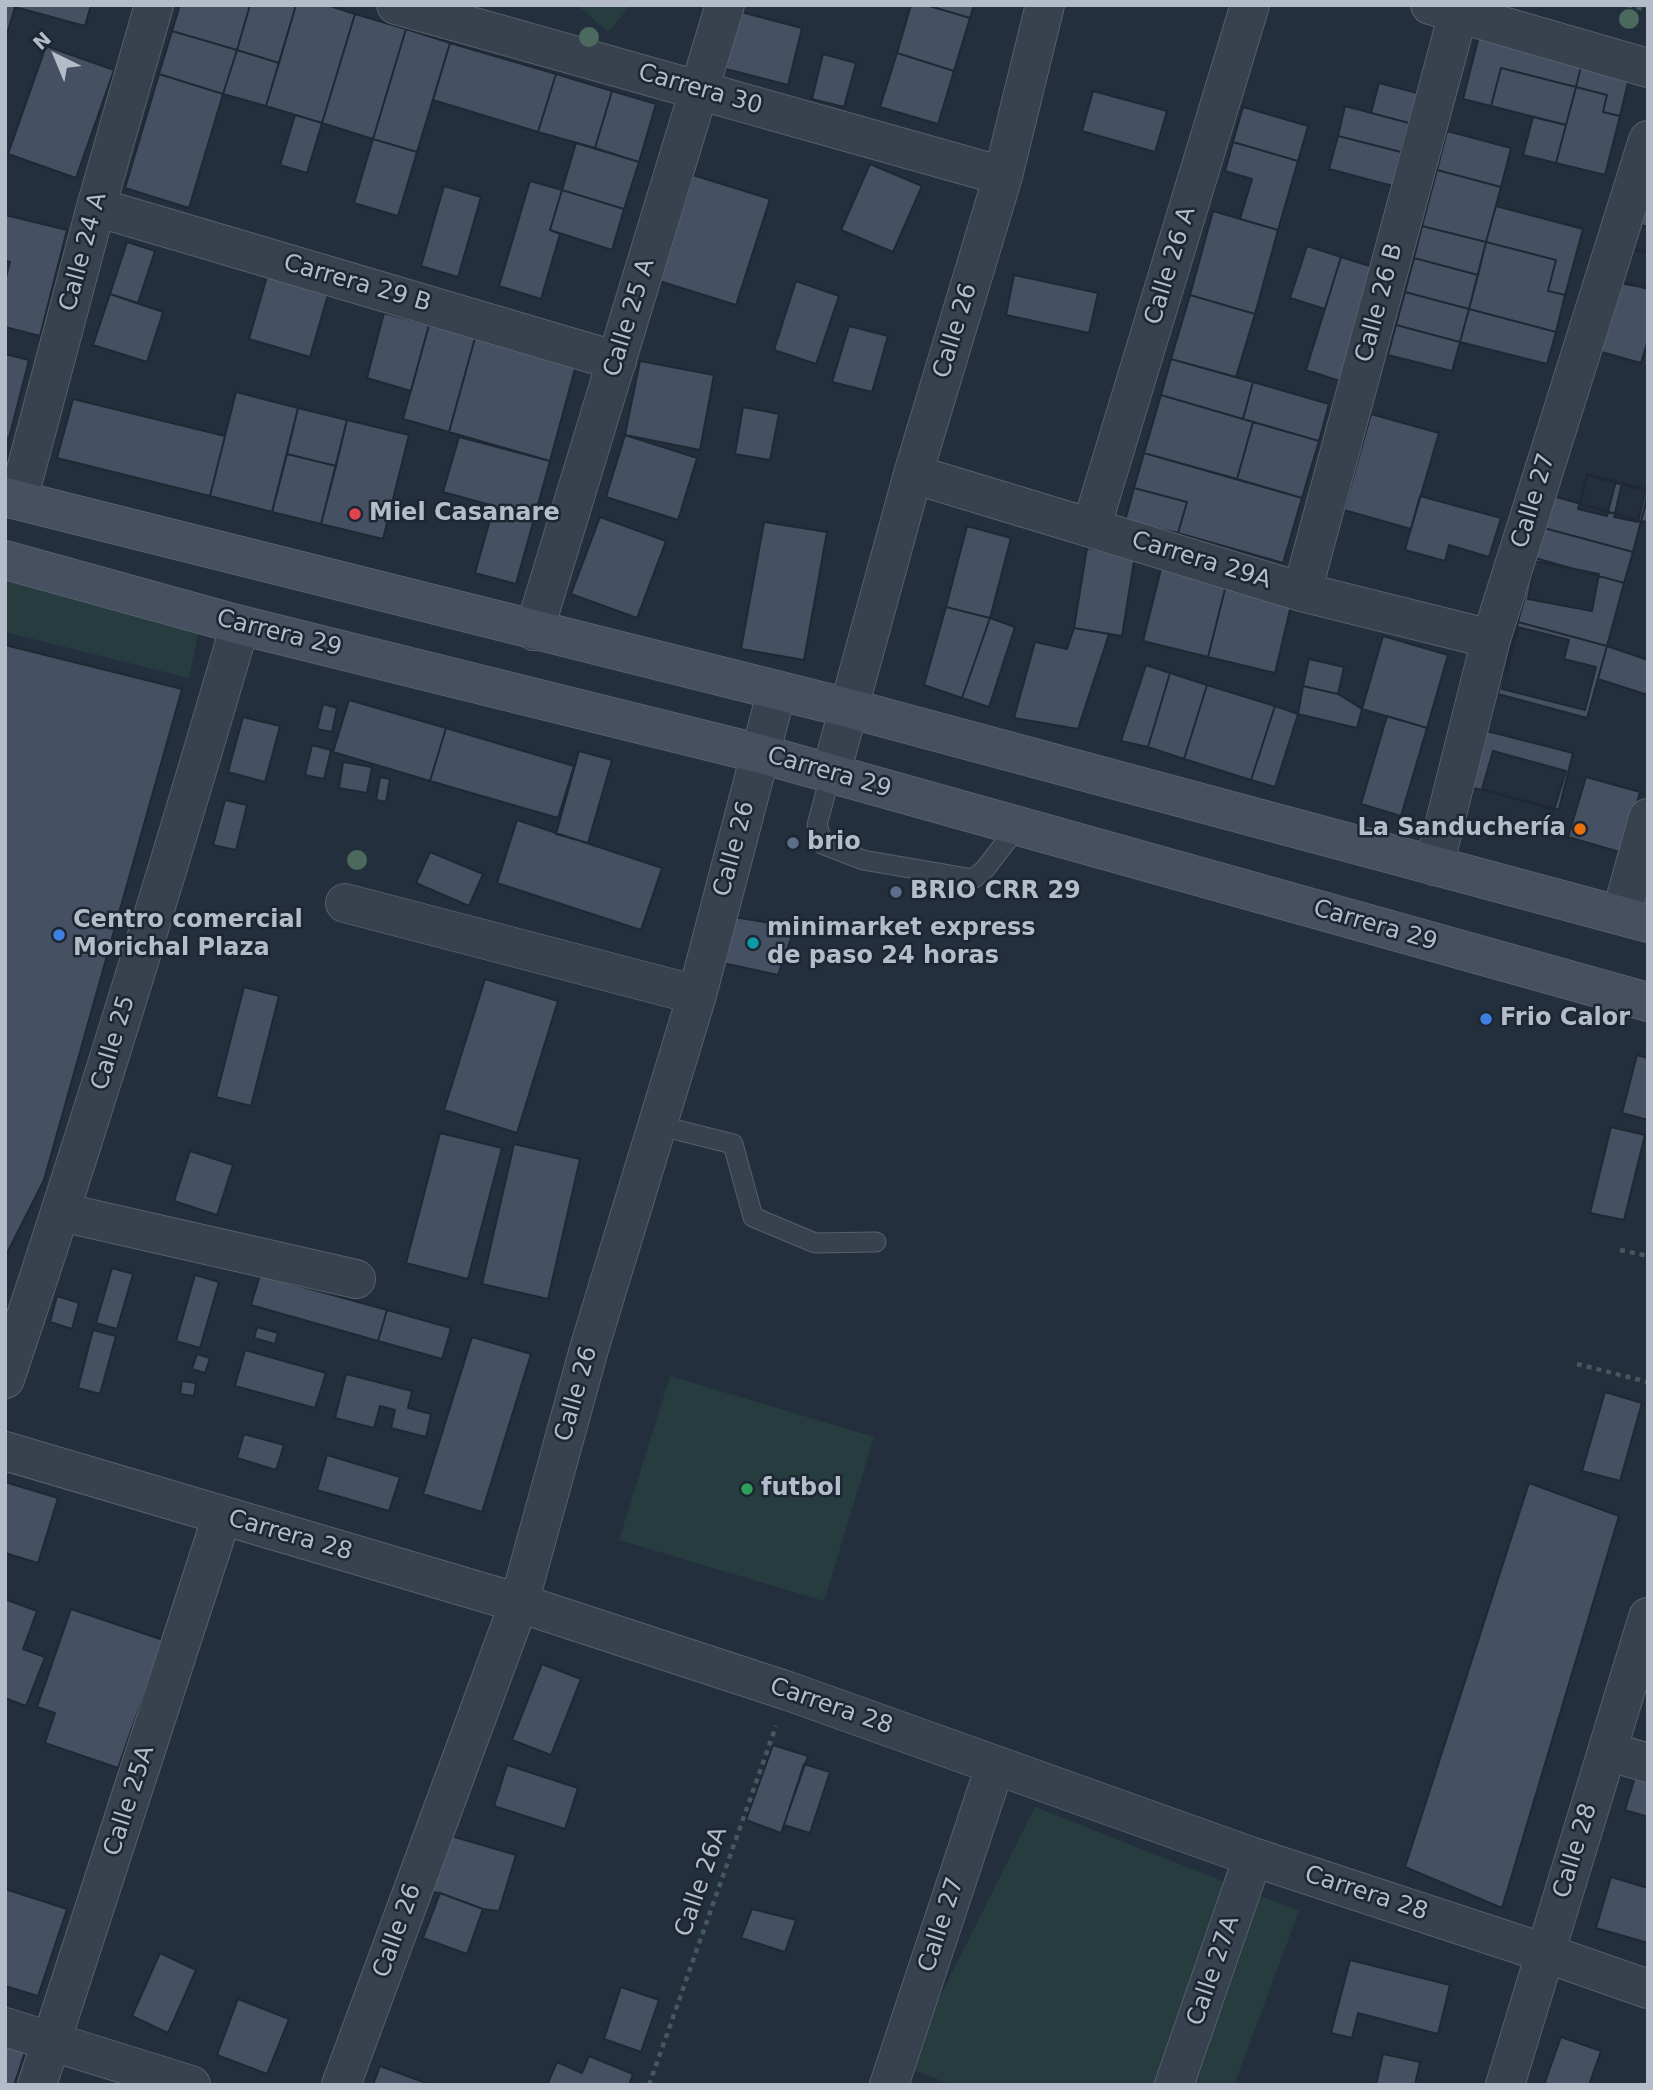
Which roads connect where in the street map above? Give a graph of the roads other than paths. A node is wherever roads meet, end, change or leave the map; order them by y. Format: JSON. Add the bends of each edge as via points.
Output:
{"nodes":[{"id":1,"x":154,"y":5,"type":"edge"},
{"id":2,"x":725,"y":5,"type":"edge"},
{"id":3,"x":1045,"y":5,"type":"edge"},
{"id":4,"x":1250,"y":5,"type":"edge"},
{"id":5,"x":410,"y":7,"type":"edge"},
{"id":6,"x":1444,"y":9,"type":"edge"},
{"id":7,"x":1648,"y":68,"type":"edge"},
{"id":8,"x":701,"y":90,"type":"junction"},
{"id":9,"x":1648,"y":140,"type":"edge"},
{"id":10,"x":1003,"y":176,"type":"junction"},
{"id":11,"x":96,"y":207,"type":"junction"},
{"id":12,"x":617,"y":361,"type":"junction"},
{"id":13,"x":913,"y":474,"type":"junction"},
{"id":14,"x":12,"y":498,"type":"edge"},
{"id":15,"x":1091,"y":528,"type":"junction"},
{"id":16,"x":5,"y":560,"type":"edge"},
{"id":17,"x":1302,"y":592,"type":"junction"},
{"id":18,"x":240,"y":625,"type":"junction"},
{"id":19,"x":534,"y":631,"type":"junction"},
{"id":20,"x":1491,"y":639,"type":"junction"},
{"id":21,"x":777,"y":690,"type":"junction"},
{"id":22,"x":848,"y":708,"type":"junction"},
{"id":23,"x":761,"y":754,"type":"junction"},
{"id":24,"x":831,"y":773,"type":"junction"},
{"id":25,"x":1648,"y":818,"type":"edge"},
{"id":26,"x":1018,"y":826,"type":"junction"},
{"id":27,"x":1434,"y":866,"type":"junction"},
{"id":28,"x":345,"y":903,"type":"dead end"},
{"id":29,"x":1634,"y":919,"type":"edge"},
{"id":30,"x":697,"y":995,"type":"junction"},
{"id":31,"x":1648,"y":1002,"type":"edge"},
{"id":32,"x":657,"y":1125,"type":"junction"},
{"id":33,"x":61,"y":1212,"type":"junction"},
{"id":34,"x":876,"y":1242,"type":"dead end"},
{"id":35,"x":356,"y":1279,"type":"dead end"},
{"id":36,"x":5,"y":1379,"type":"edge"},
{"id":37,"x":5,"y":1451,"type":"edge"},
{"id":38,"x":222,"y":1516,"type":"junction"},
{"id":39,"x":519,"y":1603,"type":"junction"},
{"id":40,"x":1648,"y":1617,"type":"edge"},
{"id":41,"x":1607,"y":1751,"type":"junction"},
{"id":42,"x":1648,"y":1763,"type":"edge"},
{"id":43,"x":995,"y":1766,"type":"junction"},
{"id":44,"x":1253,"y":1857,"type":"junction"},
{"id":45,"x":1545,"y":1953,"type":"junction"},
{"id":46,"x":1648,"y":1989,"type":"edge"},
{"id":47,"x":5,"y":2027,"type":"edge"},
{"id":48,"x":52,"y":2041,"type":"junction"},
{"id":49,"x":37,"y":2085,"type":"edge"},
{"id":50,"x":191,"y":2085,"type":"edge"},
{"id":51,"x":341,"y":2085,"type":"edge"},
{"id":52,"x":888,"y":2085,"type":"edge"},
{"id":53,"x":1174,"y":2085,"type":"edge"},
{"id":54,"x":1505,"y":2085,"type":"edge"}],
"edges":[{"from":1,"to":11,"type":"street","name":"Calle 24 A"},
{"from":2,"to":8,"type":"street","name":"Calle 25 A"},
{"from":3,"to":10,"type":"street","name":"Calle 26"},
{"from":4,"to":15,"type":"street","name":"Calle 26 A"},
{"from":5,"to":8,"type":"street","name":"Carrera 30"},
{"from":6,"to":7,"type":"street"},
{"from":6,"to":17,"type":"street","name":"Calle 26 B"},
{"from":8,"to":10,"type":"street","name":"Carrera 30"},
{"from":8,"to":12,"type":"street","name":"Calle 25 A"},
{"from":9,"to":20,"type":"street","name":"Calle 27"},
{"from":10,"to":13,"type":"street","name":"Calle 26"},
{"from":11,"to":12,"type":"street","name":"Carrera 29 B"},
{"from":11,"to":14,"type":"street","name":"Calle 24 A"},
{"from":12,"to":19,"type":"street","name":"Calle 25 A"},
{"from":13,"to":15,"type":"street","name":"Carrera 29A"},
{"from":13,"to":22,"type":"street","name":"Calle 26"},
{"from":14,"to":19,"type":"main road"},
{"from":15,"to":17,"type":"street","name":"Carrera 29A"},
{"from":16,"to":18,"type":"main road","name":"Carrera 29"},
{"from":17,"to":20,"type":"street","name":"Carrera 29A"},
{"from":18,"to":23,"type":"main road","name":"Carrera 29"},
{"from":18,"to":33,"type":"street","name":"Calle 25"},
{"from":19,"to":21,"type":"main road"},
{"from":20,"to":27,"type":"street","name":"Calle 27"},
{"from":21,"to":22,"type":"main road"},
{"from":21,"to":23,"type":"street","name":"Calle 26"},
{"from":22,"to":24,"type":"street","name":"Calle 26"},
{"from":22,"to":27,"type":"main road"},
{"from":23,"to":24,"type":"main road","name":"Carrera 29"},
{"from":23,"to":30,"type":"street","name":"Calle 26"},
{"from":24,"to":26,"type":"main road","name":"Carrera 29"},
{"from":24,"to":26,"type":"lane","name":"Calle 26","via":[[817,825],[824,845],[863,860],[973,879]]},
{"from":25,"to":29,"type":"street"},
{"from":26,"to":31,"type":"main road","name":"Carrera 29"},
{"from":27,"to":29,"type":"main road"},
{"from":28,"to":30,"type":"street"},
{"from":30,"to":32,"type":"street","name":"Calle 26"},
{"from":32,"to":34,"type":"lane","via":[[733,1144],[753,1217],[815,1243]]},
{"from":32,"to":39,"type":"street","name":"Calle 26"},
{"from":33,"to":35,"type":"street"},
{"from":33,"to":36,"type":"street","name":"Calle 25"},
{"from":37,"to":38,"type":"street","name":"Carrera 28"},
{"from":38,"to":39,"type":"street","name":"Carrera 28"},
{"from":38,"to":48,"type":"street","name":"Calle 25A"},
{"from":39,"to":43,"type":"street","name":"Carrera 28","via":[[788,1691]]},
{"from":39,"to":51,"type":"street","name":"Calle 26"},
{"from":40,"to":41,"type":"street","name":"Calle 28"},
{"from":41,"to":42,"type":"street"},
{"from":41,"to":45,"type":"street","name":"Calle 28"},
{"from":43,"to":44,"type":"street","name":"Carrera 28"},
{"from":43,"to":52,"type":"street","name":"Calle 27"},
{"from":44,"to":45,"type":"street","name":"Carrera 28"},
{"from":44,"to":53,"type":"street","name":"Calle 27A"},
{"from":45,"to":46,"type":"street","name":"Carrera 28"},
{"from":45,"to":54,"type":"street","name":"Calle 28"},
{"from":47,"to":48,"type":"street"},
{"from":48,"to":49,"type":"street","name":"Calle 25A"},
{"from":48,"to":50,"type":"street"}]}
